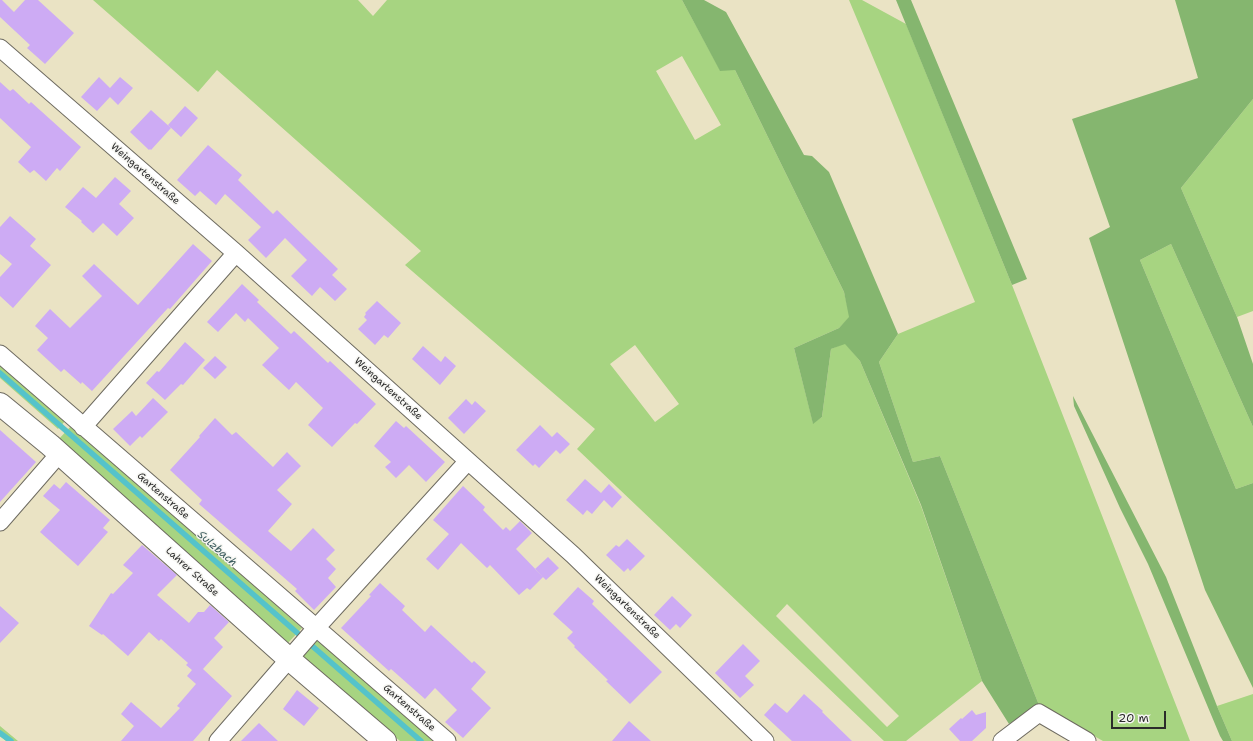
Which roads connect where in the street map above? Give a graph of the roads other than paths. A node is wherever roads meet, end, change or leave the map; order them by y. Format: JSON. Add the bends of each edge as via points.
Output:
{"nodes":[{"id":1,"x":0,"y":48,"type":"edge"},
{"id":2,"x":236,"y":253,"type":"junction"},
{"id":3,"x":0,"y":354,"type":"edge"},
{"id":4,"x":0,"y":404,"type":"edge"},
{"id":5,"x":83,"y":427,"type":"junction"},
{"id":6,"x":59,"y":454,"type":"junction"},
{"id":7,"x":468,"y":461,"type":"junction"},
{"id":8,"x":0,"y":522,"type":"edge"},
{"id":9,"x":314,"y":630,"type":"junction"},
{"id":10,"x":292,"y":655,"type":"junction"},
{"id":11,"x":218,"y":741,"type":"edge"},
{"id":12,"x":385,"y":741,"type":"edge"},
{"id":13,"x":447,"y":741,"type":"edge"},
{"id":14,"x":766,"y":741,"type":"edge"},
{"id":15,"x":1002,"y":741,"type":"edge"},
{"id":16,"x":1087,"y":741,"type":"edge"}],
"edges":[{"from":1,"to":2,"type":"street","name":"Weingartenstraße"},
{"from":2,"to":5,"type":"street"},
{"from":2,"to":7,"type":"street","name":"Weingartenstraße"},
{"from":3,"to":5,"type":"street","name":"Gartenstraße"},
{"from":4,"to":6,"type":"street","name":"Lahrer Straße"},
{"from":5,"to":9,"type":"street","name":"Gartenstraße"},
{"from":6,"to":8,"type":"street"},
{"from":6,"to":10,"type":"street","name":"Lahrer Straße"},
{"from":7,"to":9,"type":"street"},
{"from":7,"to":14,"type":"street","name":"Weingartenstraße","via":[[573,555]]},
{"from":9,"to":10,"type":"street"},
{"from":9,"to":13,"type":"street","name":"Gartenstraße"},
{"from":10,"to":11,"type":"street"},
{"from":10,"to":12,"type":"street","name":"Lahrer Straße"},
{"from":15,"to":16,"type":"street","via":[[1039,713]]}]}
